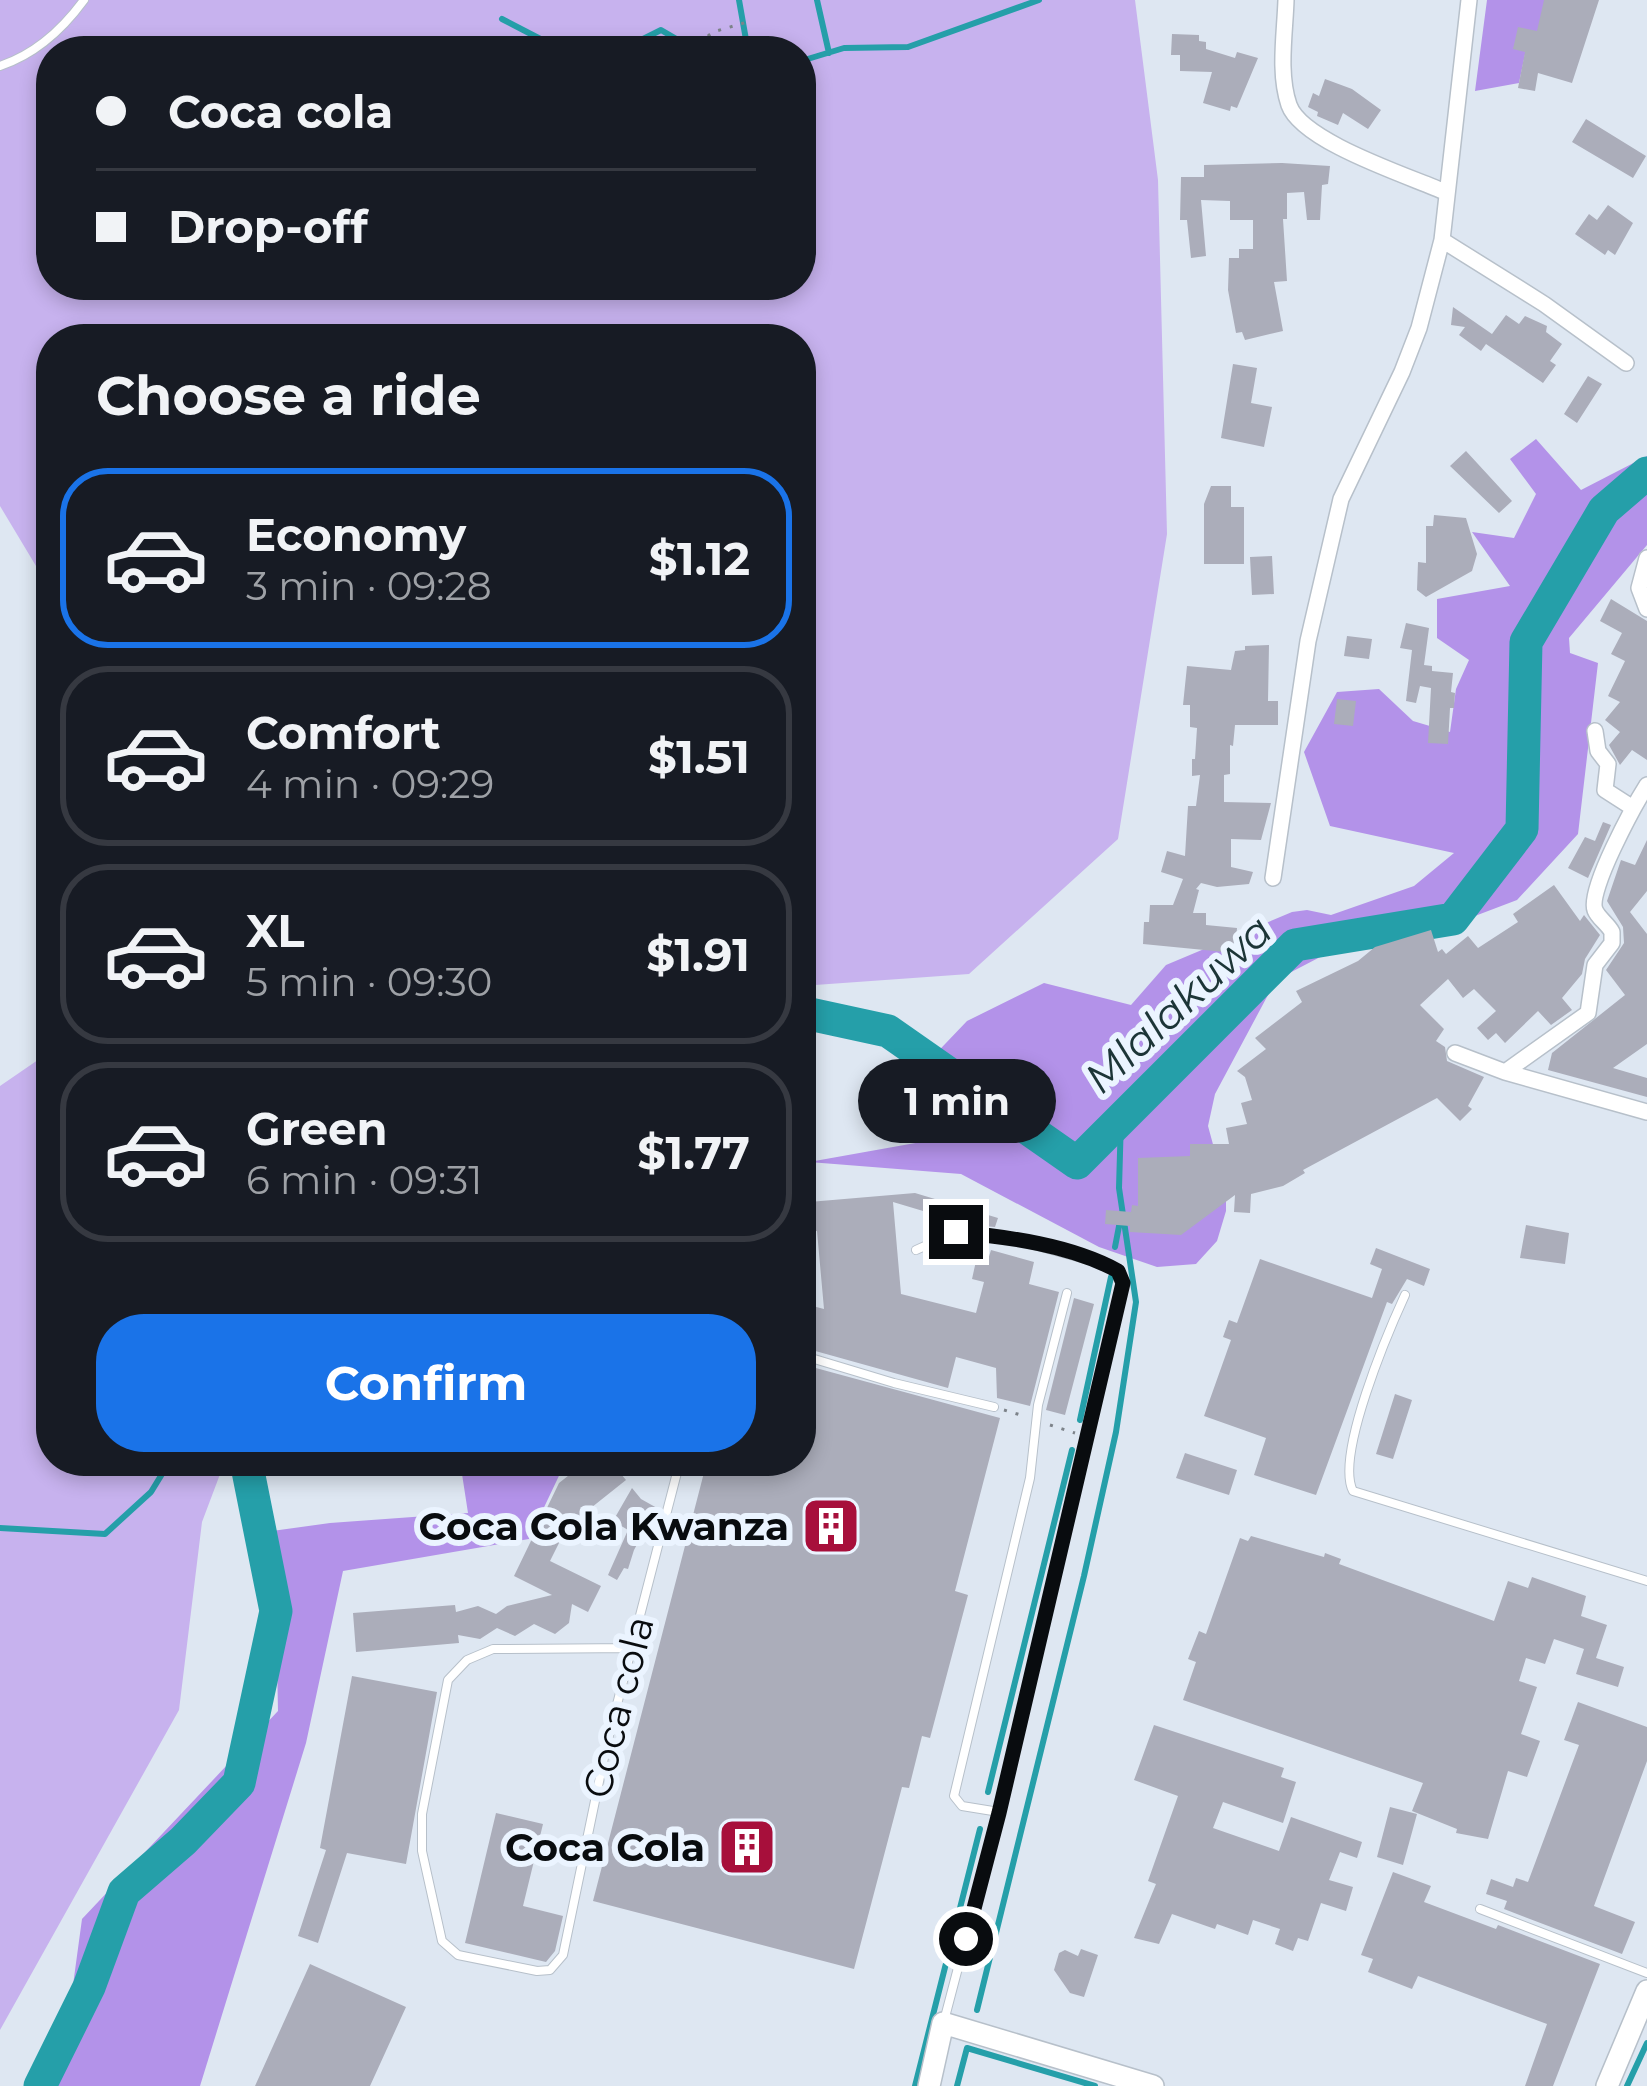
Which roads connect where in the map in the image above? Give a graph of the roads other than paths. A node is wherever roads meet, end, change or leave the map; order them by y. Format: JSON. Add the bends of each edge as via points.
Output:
{"nodes":[{"id":1,"x":84,"y":0,"type":"edge"},
{"id":2,"x":1286,"y":0,"type":"edge"},
{"id":3,"x":1468,"y":0,"type":"edge"},
{"id":4,"x":52,"y":36,"type":"edge"},
{"id":5,"x":36,"y":48,"type":"edge"},
{"id":6,"x":0,"y":66,"type":"edge"},
{"id":7,"x":1445,"y":192,"type":"junction"},
{"id":8,"x":1442,"y":240,"type":"junction"},
{"id":9,"x":1626,"y":363,"type":"dead end"},
{"id":10,"x":1647,"y":557,"type":"edge"},
{"id":11,"x":1647,"y":609,"type":"edge"},
{"id":12,"x":1595,"y":730,"type":"dead end"},
{"id":13,"x":1647,"y":785,"type":"edge"},
{"id":14,"x":1633,"y":808,"type":"junction"},
{"id":15,"x":1273,"y":878,"type":"dead end"},
{"id":16,"x":1455,"y":1053,"type":"dead end"},
{"id":17,"x":1505,"y":1072,"type":"junction"},
{"id":18,"x":1647,"y":1112,"type":"edge"},
{"id":19,"x":916,"y":1250,"type":"dead end"},
{"id":20,"x":1067,"y":1293,"type":"dead end"},
{"id":21,"x":1405,"y":1295,"type":"dead end"},
{"id":22,"x":816,"y":1359,"type":"edge"},
{"id":23,"x":994,"y":1407,"type":"dead end"},
{"id":24,"x":676,"y":1476,"type":"edge"},
{"id":25,"x":1647,"y":1582,"type":"edge"},
{"id":26,"x":632,"y":1648,"type":"junction"},
{"id":27,"x":999,"y":1813,"type":"junction"},
{"id":28,"x":1480,"y":1909,"type":"dead end"},
{"id":29,"x":1647,"y":1972,"type":"edge"},
{"id":30,"x":1646,"y":1995,"type":"edge"},
{"id":31,"x":943,"y":2023,"type":"junction"},
{"id":32,"x":929,"y":2086,"type":"edge"},
{"id":33,"x":1153,"y":2086,"type":"edge"},
{"id":34,"x":1607,"y":2086,"type":"edge"}],
"edges":[{"from":1,"to":4,"type":"lane"},
{"from":2,"to":7,"type":"street","via":[[1284,75],[1297,119]]},
{"from":3,"to":7,"type":"street"},
{"from":5,"to":6,"type":"lane"},
{"from":7,"to":8,"type":"street"},
{"from":8,"to":9,"type":"street"},
{"from":8,"to":15,"type":"street","via":[[1402,372],[1341,499],[1308,641]]},
{"from":10,"to":11,"type":"street","via":[[1639,589]]},
{"from":12,"to":14,"type":"street","via":[[1608,764],[1605,790]]},
{"from":13,"to":14,"type":"street"},
{"from":14,"to":17,"type":"street","via":[[1595,894],[1612,943],[1595,965],[1588,1013]]},
{"from":16,"to":17,"type":"street"},
{"from":17,"to":18,"type":"street"},
{"from":19,"to":27,"type":"lane","via":[[956,1232],[1001,1236],[1118,1271],[1122,1288]]},
{"from":20,"to":27,"type":"lane","via":[[954,1796],[962,1806]]},
{"from":21,"to":25,"type":"lane","via":[[1379,1348],[1351,1450],[1353,1491]]},
{"from":22,"to":23,"type":"lane"},
{"from":24,"to":26,"type":"lane","name":"Coca cola"},
{"from":26,"to":26,"type":"lane","name":"Coca cola","via":[[563,1954],[550,1970],[458,1955],[442,1941],[422,1852],[448,1680],[494,1649]]},
{"from":27,"to":31,"type":"lane"},
{"from":28,"to":29,"type":"lane"},
{"from":30,"to":34,"type":"main road"},
{"from":31,"to":32,"type":"main road"},
{"from":31,"to":33,"type":"main road"}]}
